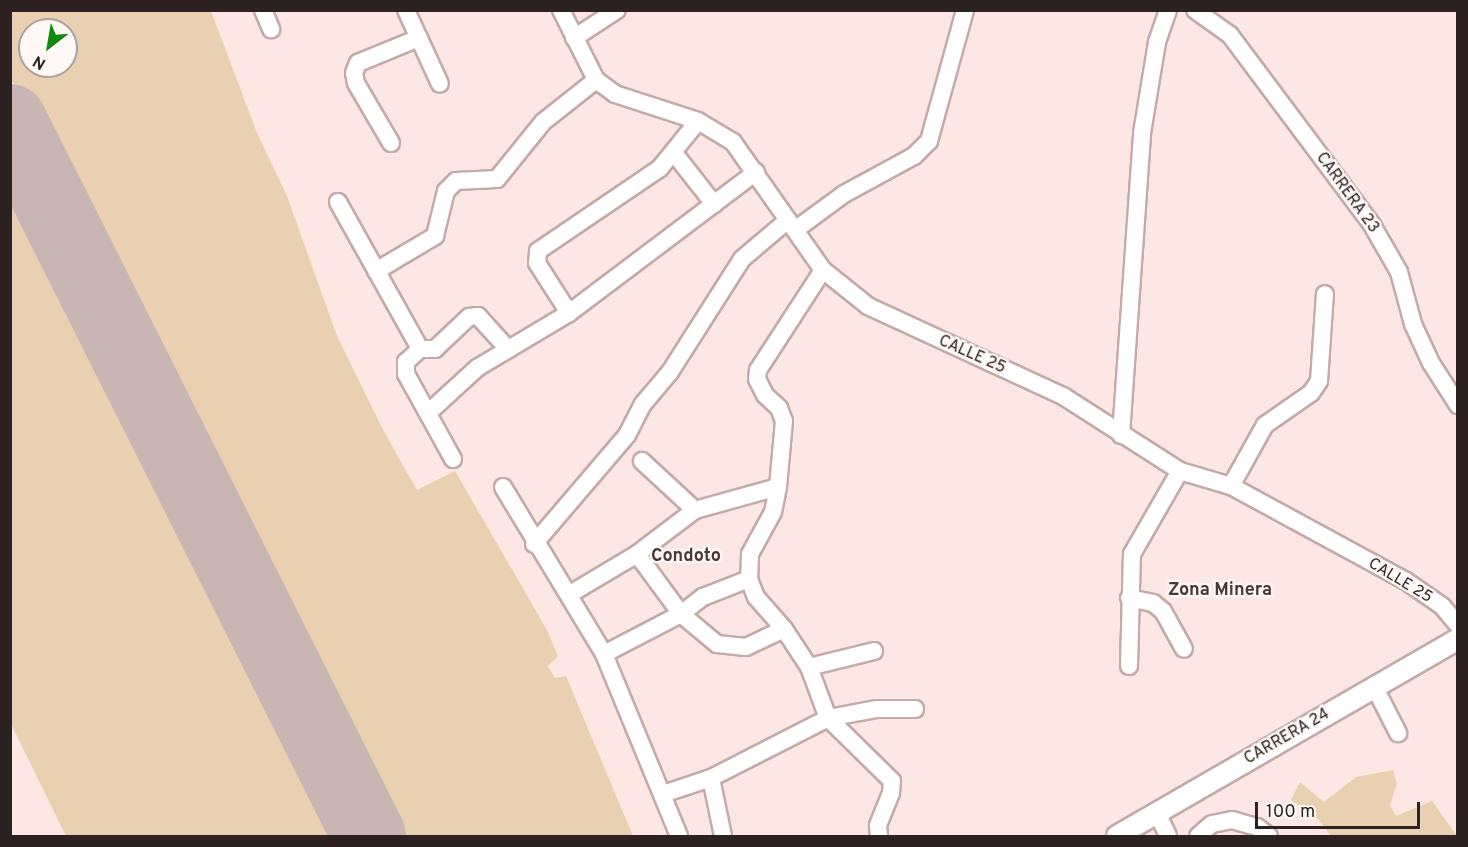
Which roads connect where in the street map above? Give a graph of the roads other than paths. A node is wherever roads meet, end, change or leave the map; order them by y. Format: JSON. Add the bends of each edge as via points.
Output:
{"nodes":[{"id":1,"x":263,"y":10,"type":"edge"},
{"id":2,"x":406,"y":10,"type":"edge"},
{"id":3,"x":561,"y":10,"type":"edge"},
{"id":4,"x":617,"y":10,"type":"edge"},
{"id":5,"x":965,"y":10,"type":"edge"},
{"id":6,"x":1168,"y":10,"type":"edge"},
{"id":7,"x":1195,"y":10,"type":"edge"},
{"id":8,"x":271,"y":29,"type":"dead end"},
{"id":9,"x":419,"y":38,"type":"junction"},
{"id":10,"x":574,"y":38,"type":"junction"},
{"id":11,"x":596,"y":80,"type":"junction"},
{"id":12,"x":440,"y":84,"type":"dead end"},
{"id":13,"x":698,"y":121,"type":"junction"},
{"id":14,"x":391,"y":143,"type":"dead end"},
{"id":15,"x":674,"y":153,"type":"junction"},
{"id":16,"x":756,"y":172,"type":"junction"},
{"id":17,"x":338,"y":202,"type":"dead end"},
{"id":18,"x":714,"y":204,"type":"junction"},
{"id":19,"x":792,"y":225,"type":"junction"},
{"id":20,"x":823,"y":270,"type":"junction"},
{"id":21,"x":375,"y":271,"type":"junction"},
{"id":22,"x":1325,"y":294,"type":"dead end"},
{"id":23,"x":569,"y":313,"type":"junction"},
{"id":24,"x":508,"y":349,"type":"junction"},
{"id":25,"x":420,"y":350,"type":"junction"},
{"id":26,"x":1458,"y":405,"type":"edge"},
{"id":27,"x":429,"y":412,"type":"junction"},
{"id":28,"x":1121,"y":435,"type":"junction"},
{"id":29,"x":453,"y":459,"type":"dead end"},
{"id":30,"x":642,"y":461,"type":"dead end"},
{"id":31,"x":1180,"y":471,"type":"junction"},
{"id":32,"x":1231,"y":486,"type":"junction"},
{"id":33,"x":503,"y":487,"type":"dead end"},
{"id":34,"x":778,"y":487,"type":"junction"},
{"id":35,"x":696,"y":510,"type":"junction"},
{"id":36,"x":534,"y":544,"type":"junction"},
{"id":37,"x":637,"y":554,"type":"junction"},
{"id":38,"x":749,"y":579,"type":"junction"},
{"id":39,"x":570,"y":594,"type":"junction"},
{"id":40,"x":1129,"y":598,"type":"junction"},
{"id":41,"x":681,"y":614,"type":"junction"},
{"id":42,"x":1458,"y":625,"type":"edge"},
{"id":43,"x":784,"y":629,"type":"junction"},
{"id":44,"x":1458,"y":639,"type":"edge"},
{"id":45,"x":1184,"y":649,"type":"dead end"},
{"id":46,"x":874,"y":651,"type":"dead end"},
{"id":47,"x":604,"y":654,"type":"junction"},
{"id":48,"x":1129,"y":666,"type":"dead end"},
{"id":49,"x":808,"y":667,"type":"junction"},
{"id":50,"x":1374,"y":686,"type":"junction"},
{"id":51,"x":915,"y":710,"type":"dead end"},
{"id":52,"x":828,"y":718,"type":"junction"},
{"id":53,"x":1398,"y":733,"type":"dead end"},
{"id":54,"x":711,"y":778,"type":"junction"},
{"id":55,"x":663,"y":794,"type":"junction"},
{"id":56,"x":1157,"y":813,"type":"junction"},
{"id":57,"x":680,"y":837,"type":"edge"},
{"id":58,"x":723,"y":837,"type":"edge"},
{"id":59,"x":879,"y":837,"type":"edge"},
{"id":60,"x":1117,"y":837,"type":"edge"},
{"id":61,"x":1168,"y":837,"type":"edge"},
{"id":62,"x":1198,"y":837,"type":"edge"},
{"id":63,"x":1269,"y":837,"type":"edge"}],
"edges":[{"from":1,"to":8,"type":"street"},
{"from":2,"to":9,"type":"street"},
{"from":3,"to":10,"type":"street","name":"CALLE 25"},
{"from":4,"to":10,"type":"street"},
{"from":5,"to":19,"type":"street","via":[[929,141],[914,156]]},
{"from":6,"to":28,"type":"street","via":[[1157,42],[1142,133]]},
{"from":7,"to":26,"type":"street","name":"CARRERA 23","via":[[1230,35],[1372,225],[1399,272],[1413,324],[1431,363]]},
{"from":9,"to":12,"type":"street"},
{"from":9,"to":14,"type":"street","via":[[358,63],[354,73]]},
{"from":10,"to":11,"type":"street","name":"CALLE 25"},
{"from":11,"to":13,"type":"street","name":"CALLE 25","via":[[615,94]]},
{"from":11,"to":21,"type":"street","via":[[543,122],[497,179],[456,181],[446,191],[435,236]]},
{"from":13,"to":15,"type":"street"},
{"from":13,"to":16,"type":"street","name":"CALLE 25","via":[[733,142]]},
{"from":15,"to":18,"type":"street"},
{"from":15,"to":23,"type":"street","via":[[660,168],[538,251],[537,263]]},
{"from":16,"to":18,"type":"street"},
{"from":16,"to":19,"type":"street","name":"CALLE 25"},
{"from":17,"to":21,"type":"street"},
{"from":18,"to":23,"type":"street"},
{"from":19,"to":20,"type":"street","name":"CALLE 25"},
{"from":19,"to":36,"type":"street","via":[[742,259],[670,372],[643,404],[627,435]]},
{"from":20,"to":28,"type":"street","name":"CALLE 25","via":[[868,306],[1063,396]]},
{"from":20,"to":34,"type":"street","via":[[758,370],[757,379],[765,395],[784,421]]},
{"from":21,"to":25,"type":"street"},
{"from":22,"to":32,"type":"street","via":[[1319,381],[1311,393],[1265,425]]},
{"from":23,"to":24,"type":"street"},
{"from":24,"to":25,"type":"street","via":[[478,316],[469,317],[435,349]]},
{"from":24,"to":27,"type":"street","via":[[477,368]]},
{"from":25,"to":27,"type":"street","via":[[406,362],[405,368]]},
{"from":27,"to":29,"type":"street"},
{"from":28,"to":31,"type":"street","name":"CALLE 25"},
{"from":30,"to":35,"type":"street"},
{"from":31,"to":32,"type":"street","name":"CALLE 25"},
{"from":31,"to":40,"type":"street","via":[[1132,554]]},
{"from":32,"to":42,"type":"street","name":"CALLE 25","via":[[1406,581],[1442,606]]},
{"from":33,"to":36,"type":"street"},
{"from":34,"to":35,"type":"street"},
{"from":34,"to":38,"type":"street","via":[[772,512],[750,555]]},
{"from":35,"to":37,"type":"street"},
{"from":36,"to":39,"type":"street"},
{"from":37,"to":39,"type":"street"},
{"from":37,"to":41,"type":"street"},
{"from":38,"to":41,"type":"street","via":[[703,597]]},
{"from":38,"to":43,"type":"street","via":[[756,597]]},
{"from":39,"to":47,"type":"street"},
{"from":40,"to":45,"type":"street","via":[[1153,603],[1163,611]]},
{"from":40,"to":48,"type":"street"},
{"from":41,"to":43,"type":"street","via":[[717,644],[731,648],[746,647]]},
{"from":41,"to":47,"type":"street"},
{"from":43,"to":49,"type":"street"},
{"from":44,"to":50,"type":"main road","name":"CARRERA 24"},
{"from":46,"to":49,"type":"street"},
{"from":47,"to":55,"type":"street"},
{"from":49,"to":52,"type":"street"},
{"from":50,"to":53,"type":"street"},
{"from":50,"to":56,"type":"main road","name":"CARRERA 24"},
{"from":51,"to":52,"type":"street","via":[[877,710]]},
{"from":52,"to":54,"type":"street"},
{"from":52,"to":59,"type":"street","via":[[892,781],[878,826]]},
{"from":54,"to":55,"type":"street"},
{"from":54,"to":58,"type":"street"},
{"from":55,"to":57,"type":"street"},
{"from":56,"to":60,"type":"main road","name":"CARRERA 24"},
{"from":56,"to":61,"type":"street"},
{"from":62,"to":63,"type":"street","via":[[1212,824],[1232,820],[1257,827]]}]}
